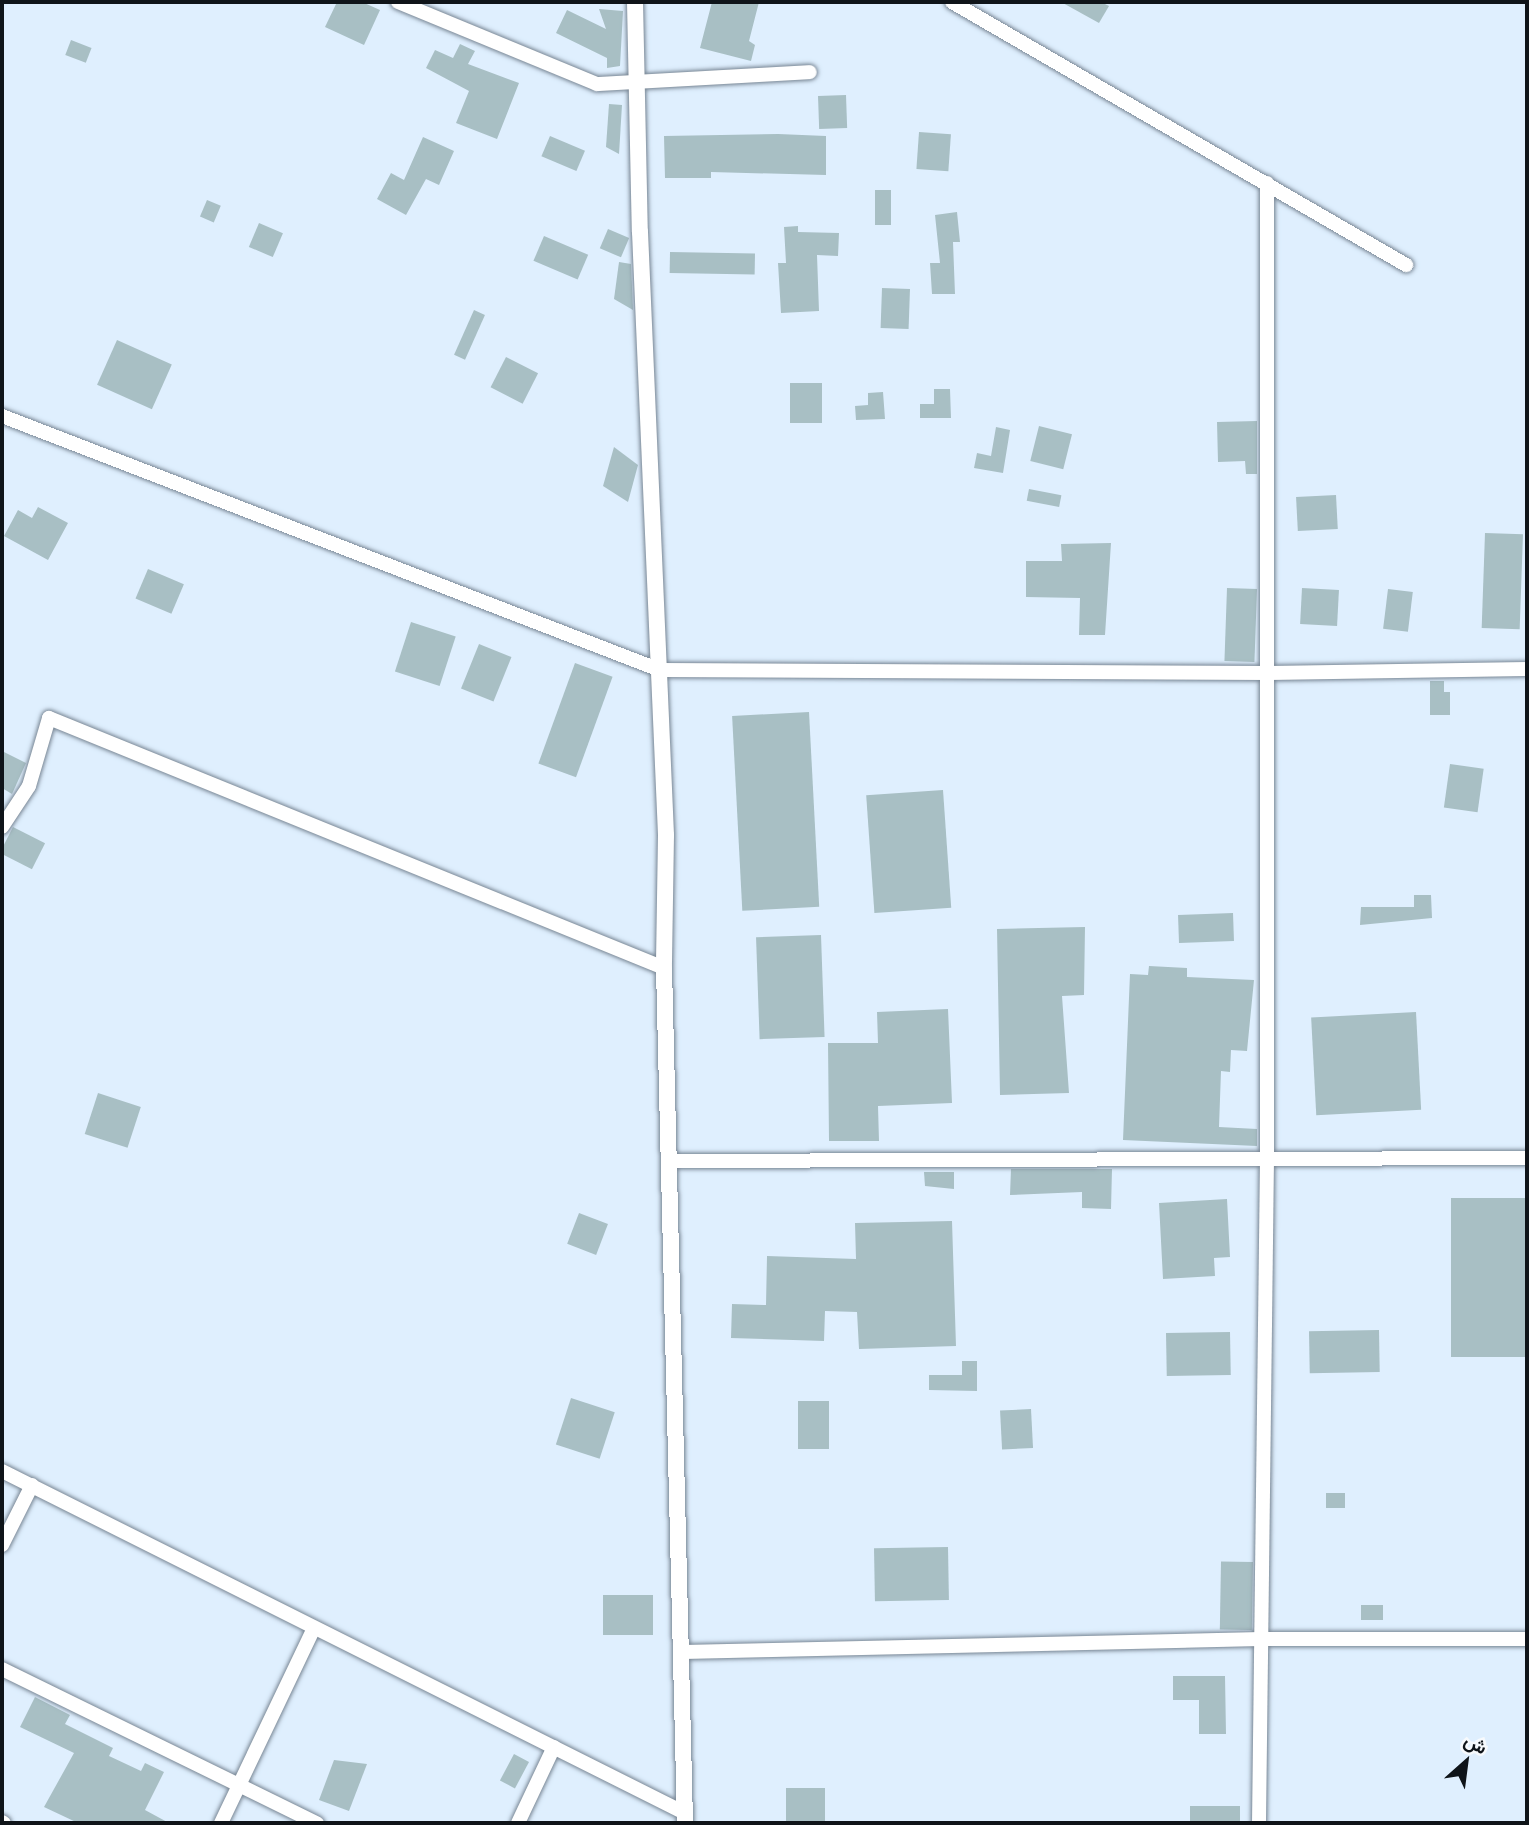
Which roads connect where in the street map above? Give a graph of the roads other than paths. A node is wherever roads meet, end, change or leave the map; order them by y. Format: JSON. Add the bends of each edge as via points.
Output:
{"nodes":[{"id":1,"x":398,"y":2,"type":"edge"},
{"id":2,"x":635,"y":2,"type":"edge"},
{"id":3,"x":952,"y":2,"type":"edge"},
{"id":4,"x":810,"y":72,"type":"dead end"},
{"id":5,"x":636,"y":82,"type":"junction"},
{"id":6,"x":1267,"y":183,"type":"junction"},
{"id":7,"x":1406,"y":265,"type":"dead end"},
{"id":8,"x":2,"y":416,"type":"edge"},
{"id":9,"x":1527,"y":669,"type":"edge"},
{"id":10,"x":660,"y":670,"type":"junction"},
{"id":11,"x":1269,"y":673,"type":"junction"},
{"id":12,"x":2,"y":827,"type":"edge"},
{"id":13,"x":664,"y":968,"type":"junction"},
{"id":14,"x":1267,"y":1156,"type":"junction"},
{"id":15,"x":1527,"y":1158,"type":"edge"},
{"id":16,"x":669,"y":1161,"type":"junction"},
{"id":17,"x":2,"y":1471,"type":"edge"},
{"id":18,"x":32,"y":1485,"type":"junction"},
{"id":19,"x":2,"y":1545,"type":"edge"},
{"id":20,"x":314,"y":1628,"type":"junction"},
{"id":21,"x":1261,"y":1639,"type":"junction"},
{"id":22,"x":1527,"y":1639,"type":"edge"},
{"id":23,"x":683,"y":1652,"type":"junction"},
{"id":24,"x":2,"y":1669,"type":"edge"},
{"id":25,"x":554,"y":1747,"type":"junction"},
{"id":26,"x":238,"y":1786,"type":"junction"},
{"id":27,"x":684,"y":1817,"type":"edge"},
{"id":28,"x":221,"y":1823,"type":"edge"},
{"id":29,"x":317,"y":1823,"type":"edge"},
{"id":30,"x":518,"y":1823,"type":"edge"},
{"id":31,"x":1259,"y":1823,"type":"edge"}],
"edges":[{"from":1,"to":5,"type":"street","via":[[597,84]]},
{"from":2,"to":5,"type":"street"},
{"from":3,"to":6,"type":"street"},
{"from":4,"to":5,"type":"street"},
{"from":5,"to":10,"type":"street"},
{"from":6,"to":7,"type":"street"},
{"from":6,"to":11,"type":"street"},
{"from":8,"to":10,"type":"street"},
{"from":9,"to":11,"type":"street"},
{"from":10,"to":11,"type":"street"},
{"from":10,"to":13,"type":"street","via":[[666,835]]},
{"from":11,"to":14,"type":"street"},
{"from":12,"to":13,"type":"street","via":[[29,786],[49,718]]},
{"from":13,"to":16,"type":"street"},
{"from":14,"to":15,"type":"street"},
{"from":14,"to":16,"type":"street"},
{"from":14,"to":21,"type":"street"},
{"from":16,"to":23,"type":"street"},
{"from":17,"to":18,"type":"street"},
{"from":18,"to":19,"type":"street"},
{"from":18,"to":20,"type":"street"},
{"from":20,"to":25,"type":"street"},
{"from":20,"to":26,"type":"street"},
{"from":21,"to":22,"type":"street"},
{"from":21,"to":23,"type":"street"},
{"from":21,"to":31,"type":"street"},
{"from":23,"to":27,"type":"street"},
{"from":24,"to":26,"type":"street"},
{"from":25,"to":27,"type":"street"},
{"from":25,"to":30,"type":"street"},
{"from":26,"to":28,"type":"street"},
{"from":26,"to":29,"type":"street"}]}
